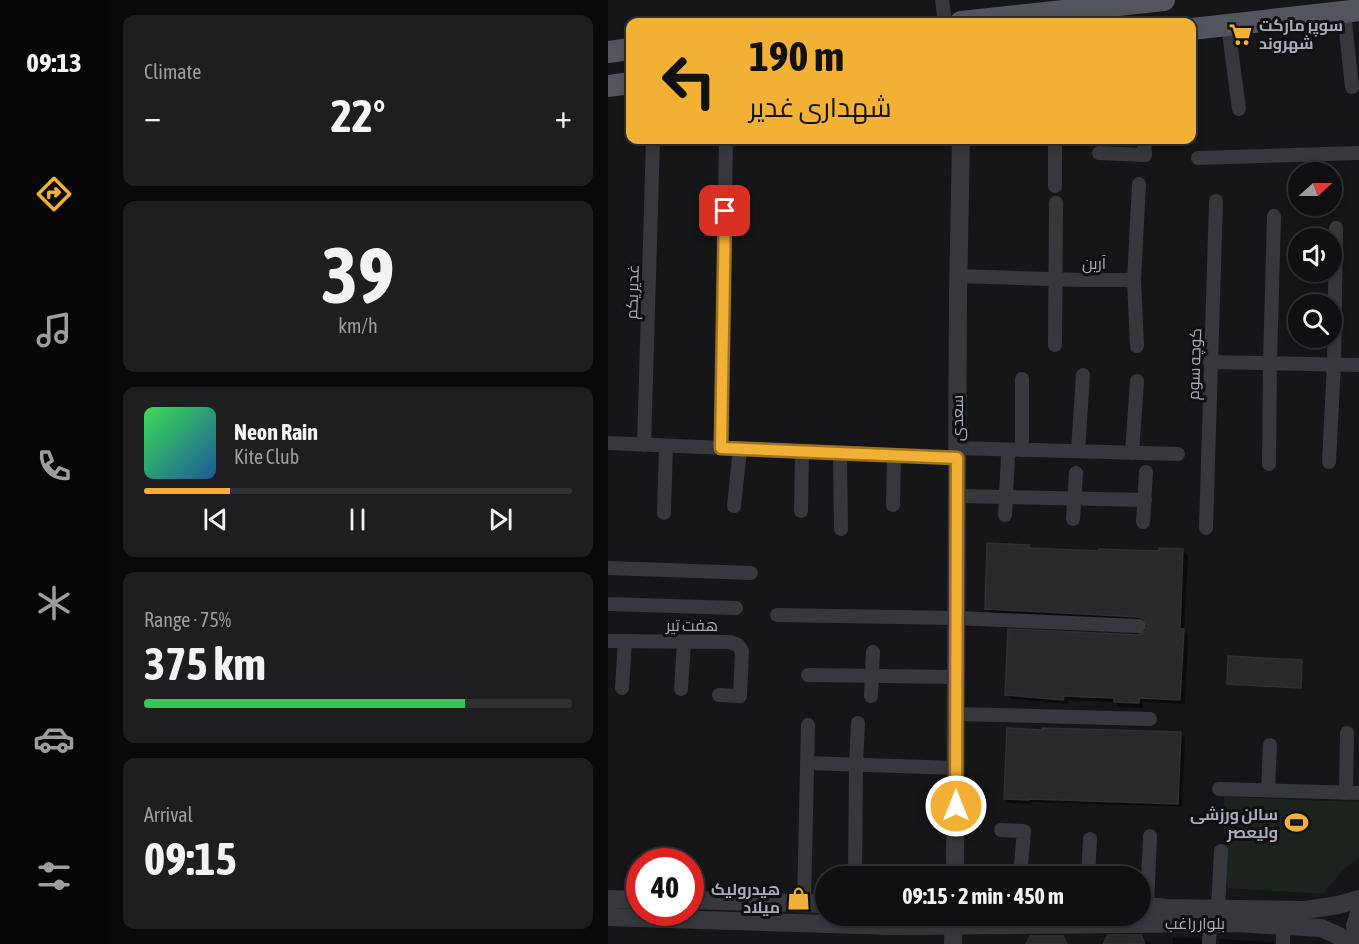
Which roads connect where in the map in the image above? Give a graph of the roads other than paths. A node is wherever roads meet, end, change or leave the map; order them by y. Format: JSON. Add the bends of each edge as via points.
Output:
{"nodes":[{"id":1,"x":942,"y":0,"type":"edge"},
{"id":2,"x":1164,"y":0,"type":"edge"},
{"id":3,"x":1140,"y":1,"type":"edge"},
{"id":4,"x":1352,"y":11,"type":"edge"},
{"id":5,"x":944,"y":18,"type":"edge"},
{"id":6,"x":994,"y":18,"type":"edge"},
{"id":7,"x":1228,"y":25,"type":"junction"},
{"id":8,"x":1196,"y":29,"type":"edge"},
{"id":9,"x":626,"y":50,"type":"edge"},
{"id":10,"x":608,"y":52,"type":"edge"},
{"id":11,"x":626,"y":84,"type":"edge"},
{"id":12,"x":608,"y":86,"type":"edge"},
{"id":13,"x":1352,"y":87,"type":"dead end"},
{"id":14,"x":1239,"y":110,"type":"dead end"},
{"id":15,"x":653,"y":144,"type":"edge"},
{"id":16,"x":726,"y":144,"type":"edge"},
{"id":17,"x":961,"y":144,"type":"edge"},
{"id":18,"x":1055,"y":144,"type":"edge"},
{"id":19,"x":1144,"y":144,"type":"edge"},
{"id":20,"x":1099,"y":153,"type":"dead end"},
{"id":21,"x":1360,"y":153,"type":"edge"},
{"id":22,"x":1198,"y":158,"type":"dead end"},
{"id":23,"x":1139,"y":184,"type":"dead end"},
{"id":24,"x":1055,"y":186,"type":"dead end"},
{"id":25,"x":1216,"y":201,"type":"dead end"},
{"id":26,"x":1056,"y":203,"type":"dead end"},
{"id":27,"x":1274,"y":216,"type":"dead end"},
{"id":28,"x":958,"y":276,"type":"junction"},
{"id":29,"x":1055,"y":279,"type":"junction"},
{"id":30,"x":1134,"y":280,"type":"junction"},
{"id":31,"x":1336,"y":282,"type":"edge"},
{"id":32,"x":1055,"y":345,"type":"dead end"},
{"id":33,"x":1137,"y":346,"type":"dead end"},
{"id":34,"x":1210,"y":362,"type":"junction"},
{"id":35,"x":1270,"y":363,"type":"junction"},
{"id":36,"x":1334,"y":364,"type":"junction"},
{"id":37,"x":1360,"y":365,"type":"edge"},
{"id":38,"x":1083,"y":375,"type":"dead end"},
{"id":39,"x":1022,"y":379,"type":"dead end"},
{"id":40,"x":1137,"y":381,"type":"dead end"},
{"id":41,"x":608,"y":443,"type":"edge"},
{"id":42,"x":644,"y":445,"type":"junction"},
{"id":43,"x":666,"y":446,"type":"junction"},
{"id":44,"x":721,"y":448,"type":"junction"},
{"id":45,"x":740,"y":449,"type":"junction"},
{"id":46,"x":1022,"y":450,"type":"junction"},
{"id":47,"x":802,"y":452,"type":"junction"},
{"id":48,"x":1078,"y":452,"type":"junction"},
{"id":49,"x":840,"y":453,"type":"junction"},
{"id":50,"x":957,"y":453,"type":"junction"},
{"id":51,"x":1132,"y":453,"type":"junction"},
{"id":52,"x":1178,"y":454,"type":"dead end"},
{"id":53,"x":894,"y":456,"type":"junction"},
{"id":54,"x":1008,"y":456,"type":"dead end"},
{"id":55,"x":1329,"y":462,"type":"dead end"},
{"id":56,"x":1269,"y":464,"type":"dead end"},
{"id":57,"x":1146,"y":472,"type":"dead end"},
{"id":58,"x":1076,"y":473,"type":"dead end"},
{"id":59,"x":956,"y":496,"type":"junction"},
{"id":60,"x":1006,"y":497,"type":"junction"},
{"id":61,"x":1074,"y":498,"type":"junction"},
{"id":62,"x":1145,"y":500,"type":"junction"},
{"id":63,"x":893,"y":505,"type":"dead end"},
{"id":64,"x":734,"y":506,"type":"dead end"},
{"id":65,"x":801,"y":511,"type":"dead end"},
{"id":66,"x":664,"y":513,"type":"dead end"},
{"id":67,"x":1005,"y":515,"type":"dead end"},
{"id":68,"x":1073,"y":519,"type":"dead end"},
{"id":69,"x":1143,"y":522,"type":"dead end"},
{"id":70,"x":1206,"y":528,"type":"dead end"},
{"id":71,"x":841,"y":529,"type":"dead end"},
{"id":72,"x":608,"y":568,"type":"edge"},
{"id":73,"x":751,"y":573,"type":"dead end"},
{"id":74,"x":608,"y":604,"type":"edge"},
{"id":75,"x":736,"y":608,"type":"dead end"},
{"id":76,"x":777,"y":615,"type":"dead end"},
{"id":77,"x":956,"y":618,"type":"junction"},
{"id":78,"x":1139,"y":626,"type":"dead end"},
{"id":79,"x":608,"y":641,"type":"edge"},
{"id":80,"x":625,"y":641,"type":"junction"},
{"id":81,"x":684,"y":642,"type":"junction"},
{"id":82,"x":873,"y":652,"type":"dead end"},
{"id":83,"x":808,"y":675,"type":"dead end"},
{"id":84,"x":873,"y":676,"type":"junction"},
{"id":85,"x":956,"y":677,"type":"junction"},
{"id":86,"x":622,"y":688,"type":"dead end"},
{"id":87,"x":681,"y":689,"type":"dead end"},
{"id":88,"x":719,"y":695,"type":"dead end"},
{"id":89,"x":871,"y":696,"type":"dead end"},
{"id":90,"x":956,"y":714,"type":"junction"},
{"id":91,"x":1150,"y":719,"type":"dead end"},
{"id":92,"x":858,"y":723,"type":"dead end"},
{"id":93,"x":808,"y":725,"type":"dead end"},
{"id":94,"x":1347,"y":733,"type":"dead end"},
{"id":95,"x":1270,"y":745,"type":"dead end"},
{"id":96,"x":807,"y":763,"type":"junction"},
{"id":97,"x":856,"y":765,"type":"junction"},
{"id":98,"x":956,"y":768,"type":"junction"},
{"id":99,"x":1220,"y":789,"type":"dead end"},
{"id":100,"x":1268,"y":790,"type":"junction"},
{"id":101,"x":1353,"y":793,"type":"edge"},
{"id":102,"x":1001,"y":830,"type":"dead end"},
{"id":103,"x":1150,"y":836,"type":"dead end"},
{"id":104,"x":1090,"y":839,"type":"dead end"},
{"id":105,"x":1221,"y":851,"type":"dead end"},
{"id":106,"x":855,"y":866,"type":"edge"},
{"id":107,"x":955,"y":866,"type":"edge"},
{"id":108,"x":1021,"y":866,"type":"edge"},
{"id":109,"x":1089,"y":866,"type":"edge"},
{"id":110,"x":1147,"y":866,"type":"edge"},
{"id":111,"x":608,"y":899,"type":"edge"},
{"id":112,"x":1360,"y":899,"type":"edge"},
{"id":113,"x":626,"y":900,"type":"edge"},
{"id":114,"x":704,"y":900,"type":"edge"},
{"id":115,"x":804,"y":903,"type":"junction"},
{"id":116,"x":815,"y":904,"type":"edge"},
{"id":117,"x":1151,"y":906,"type":"edge"},
{"id":118,"x":1360,"y":910,"type":"edge"},
{"id":119,"x":1214,"y":915,"type":"junction"},
{"id":120,"x":608,"y":917,"type":"edge"},
{"id":121,"x":1151,"y":919,"type":"edge"},
{"id":122,"x":815,"y":924,"type":"edge"},
{"id":123,"x":954,"y":926,"type":"edge"},
{"id":124,"x":1283,"y":935,"type":"edge"},
{"id":125,"x":1340,"y":941,"type":"edge"},
{"id":126,"x":953,"y":944,"type":"edge"},
{"id":127,"x":1209,"y":944,"type":"edge"},
{"id":128,"x":1356,"y":944,"type":"edge"}],
"edges":[{"from":1,"to":5,"type":"street"},
{"from":2,"to":3,"type":"main road"},
{"from":3,"to":6,"type":"main road"},
{"from":4,"to":7,"type":"main road"},
{"from":4,"to":13,"type":"street"},
{"from":7,"to":8,"type":"main road"},
{"from":7,"to":14,"type":"street"},
{"from":9,"to":10,"type":"main road"},
{"from":11,"to":12,"type":"main road"},
{"from":15,"to":42,"type":"street","name":"غدیر یکم"},
{"from":16,"to":44,"type":"street"},
{"from":17,"to":28,"type":"street","name":"سعدی"},
{"from":18,"to":24,"type":"street"},
{"from":19,"to":20,"type":"street","via":[[1145,155]]},
{"from":21,"to":22,"type":"street"},
{"from":23,"to":30,"type":"street"},
{"from":25,"to":34,"type":"street","name":"کوچه سوم"},
{"from":26,"to":29,"type":"street"},
{"from":27,"to":35,"type":"street"},
{"from":28,"to":29,"type":"street","name":"آرین"},
{"from":28,"to":50,"type":"street","name":"سعدی"},
{"from":29,"to":30,"type":"street","name":"آرین"},
{"from":29,"to":32,"type":"street"},
{"from":30,"to":33,"type":"street"},
{"from":31,"to":36,"type":"street"},
{"from":34,"to":35,"type":"street"},
{"from":34,"to":70,"type":"street","name":"کوچه سوم"},
{"from":35,"to":36,"type":"street"},
{"from":35,"to":56,"type":"street"},
{"from":36,"to":37,"type":"street"},
{"from":36,"to":55,"type":"street"},
{"from":38,"to":48,"type":"street"},
{"from":39,"to":46,"type":"street"},
{"from":40,"to":51,"type":"street"},
{"from":41,"to":42,"type":"street"},
{"from":42,"to":43,"type":"street"},
{"from":43,"to":44,"type":"street"},
{"from":43,"to":66,"type":"street"},
{"from":44,"to":45,"type":"street"},
{"from":45,"to":47,"type":"street"},
{"from":45,"to":64,"type":"street"},
{"from":46,"to":48,"type":"street"},
{"from":46,"to":50,"type":"street"},
{"from":47,"to":49,"type":"street"},
{"from":47,"to":65,"type":"street"},
{"from":48,"to":51,"type":"street"},
{"from":49,"to":53,"type":"street"},
{"from":49,"to":71,"type":"street"},
{"from":50,"to":53,"type":"street"},
{"from":50,"to":59,"type":"street","name":"سعدی"},
{"from":51,"to":52,"type":"street"},
{"from":53,"to":63,"type":"street"},
{"from":54,"to":60,"type":"street"},
{"from":57,"to":62,"type":"street"},
{"from":58,"to":61,"type":"street"},
{"from":59,"to":60,"type":"street"},
{"from":59,"to":77,"type":"street","name":"سعدی"},
{"from":60,"to":61,"type":"street"},
{"from":60,"to":67,"type":"street"},
{"from":61,"to":62,"type":"street"},
{"from":61,"to":68,"type":"street"},
{"from":62,"to":69,"type":"street"},
{"from":72,"to":73,"type":"street"},
{"from":74,"to":75,"type":"street"},
{"from":76,"to":77,"type":"street"},
{"from":77,"to":78,"type":"street"},
{"from":77,"to":85,"type":"street","name":"سعدی"},
{"from":79,"to":80,"type":"street","name":"هفت تیر"},
{"from":80,"to":81,"type":"street","name":"هفت تیر"},
{"from":80,"to":86,"type":"street"},
{"from":81,"to":87,"type":"street"},
{"from":81,"to":88,"type":"street","name":"هفت تیر","via":[[730,642],[742,651],[740,696]]},
{"from":82,"to":84,"type":"street"},
{"from":83,"to":84,"type":"street"},
{"from":84,"to":85,"type":"street"},
{"from":84,"to":89,"type":"street"},
{"from":85,"to":90,"type":"street","name":"سعدی"},
{"from":90,"to":91,"type":"street"},
{"from":90,"to":98,"type":"street","name":"سعدی"},
{"from":92,"to":97,"type":"street"},
{"from":93,"to":96,"type":"street"},
{"from":94,"to":101,"type":"street"},
{"from":95,"to":100,"type":"street"},
{"from":96,"to":97,"type":"street"},
{"from":96,"to":115,"type":"street"},
{"from":97,"to":98,"type":"street"},
{"from":97,"to":106,"type":"street"},
{"from":98,"to":107,"type":"street","name":"سعدی"},
{"from":99,"to":100,"type":"street"},
{"from":100,"to":101,"type":"street"},
{"from":102,"to":108,"type":"street","via":[[1024,831]]},
{"from":103,"to":110,"type":"street"},
{"from":104,"to":109,"type":"street"},
{"from":105,"to":119,"type":"street"},
{"from":111,"to":113,"type":"street"},
{"from":112,"to":119,"type":"street","name":"بلوار راغب","via":[[1305,910]]},
{"from":114,"to":115,"type":"street"},
{"from":115,"to":116,"type":"street"},
{"from":117,"to":119,"type":"street","name":"بلوار راغب"},
{"from":118,"to":128,"type":"street","via":[[1355,926]]},
{"from":119,"to":121,"type":"street","name":"بلوار راغب"},
{"from":119,"to":124,"type":"street","name":"بلوار راغب"},
{"from":119,"to":127,"type":"street"},
{"from":120,"to":122,"type":"street","name":"بلوار راغب"},
{"from":123,"to":126,"type":"street"},
{"from":124,"to":125,"type":"street","name":"بلوار راغب","via":[[1321,928]]}]}
